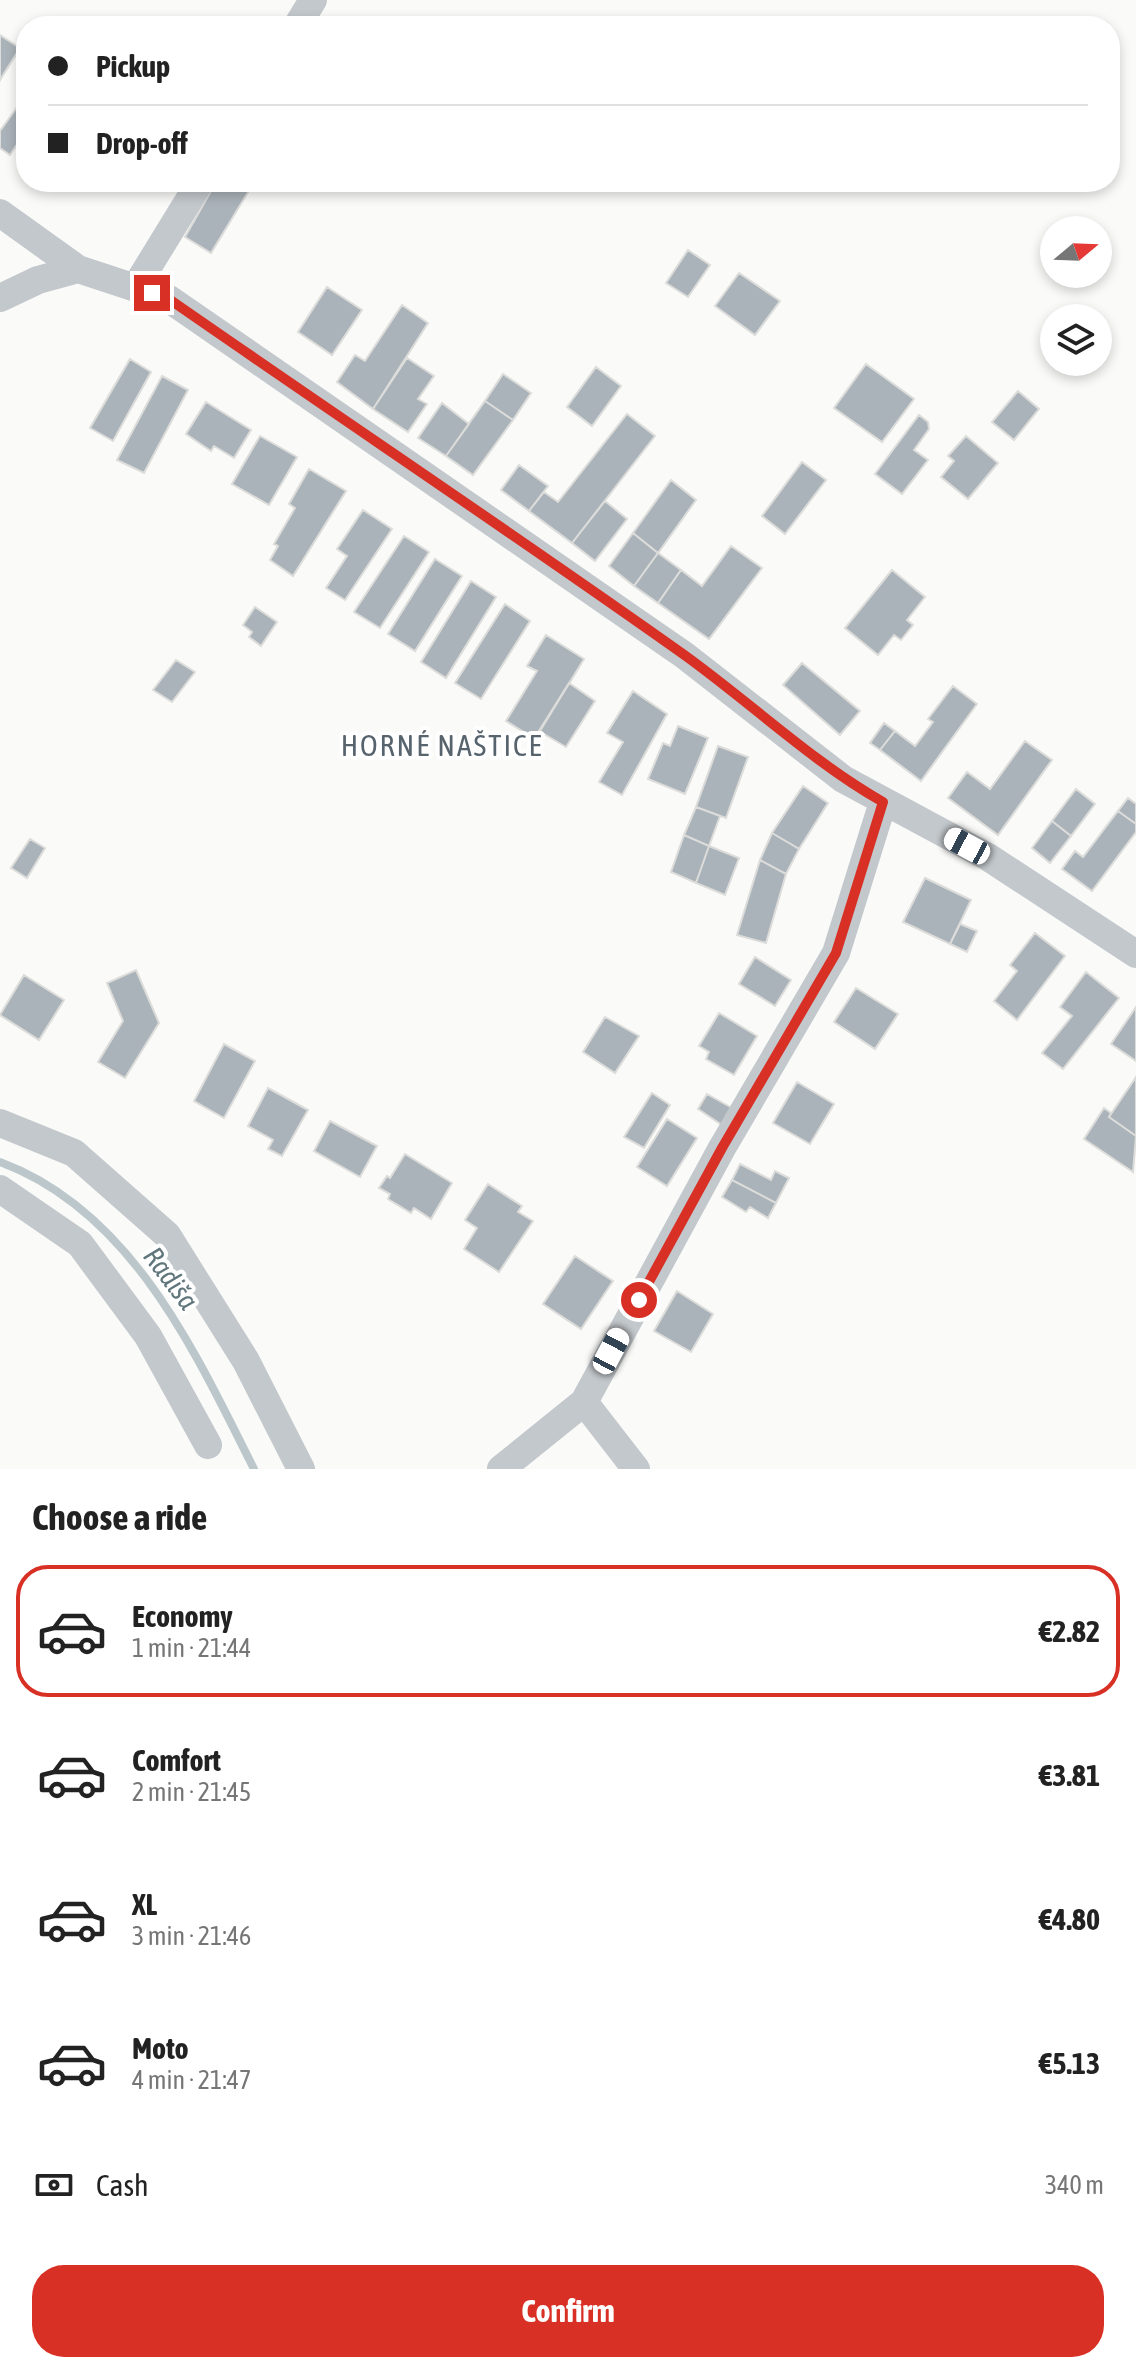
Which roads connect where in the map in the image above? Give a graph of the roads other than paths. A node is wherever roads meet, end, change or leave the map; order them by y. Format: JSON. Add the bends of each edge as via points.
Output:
{"nodes":[{"id":1,"x":194,"y":192,"type":"edge"},
{"id":2,"x":0,"y":213,"type":"edge"},
{"id":3,"x":78,"y":269,"type":"junction"},
{"id":4,"x":135,"y":288,"type":"junction"},
{"id":5,"x":0,"y":298,"type":"edge"},
{"id":6,"x":883,"y":802,"type":"junction"},
{"id":7,"x":1136,"y":954,"type":"edge"},
{"id":8,"x":0,"y":1123,"type":"edge"},
{"id":9,"x":0,"y":1189,"type":"edge"},
{"id":10,"x":584,"y":1402,"type":"junction"},
{"id":11,"x":208,"y":1445,"type":"dead end"},
{"id":12,"x":301,"y":1469,"type":"edge"},
{"id":13,"x":501,"y":1469,"type":"edge"},
{"id":14,"x":636,"y":1469,"type":"edge"}],
"edges":[{"from":1,"to":4,"type":"street"},
{"from":2,"to":3,"type":"street"},
{"from":3,"to":4,"type":"street"},
{"from":3,"to":5,"type":"street"},
{"from":4,"to":6,"type":"street","via":[[169,299],[684,655],[843,779]]},
{"from":6,"to":7,"type":"street","via":[[988,857]]},
{"from":6,"to":10,"type":"street","via":[[836,953]]},
{"from":8,"to":12,"type":"street","via":[[74,1153],[167,1235],[246,1361]]},
{"from":9,"to":11,"type":"street","via":[[80,1244],[148,1336]]},
{"from":10,"to":13,"type":"street"},
{"from":10,"to":14,"type":"street"}]}
